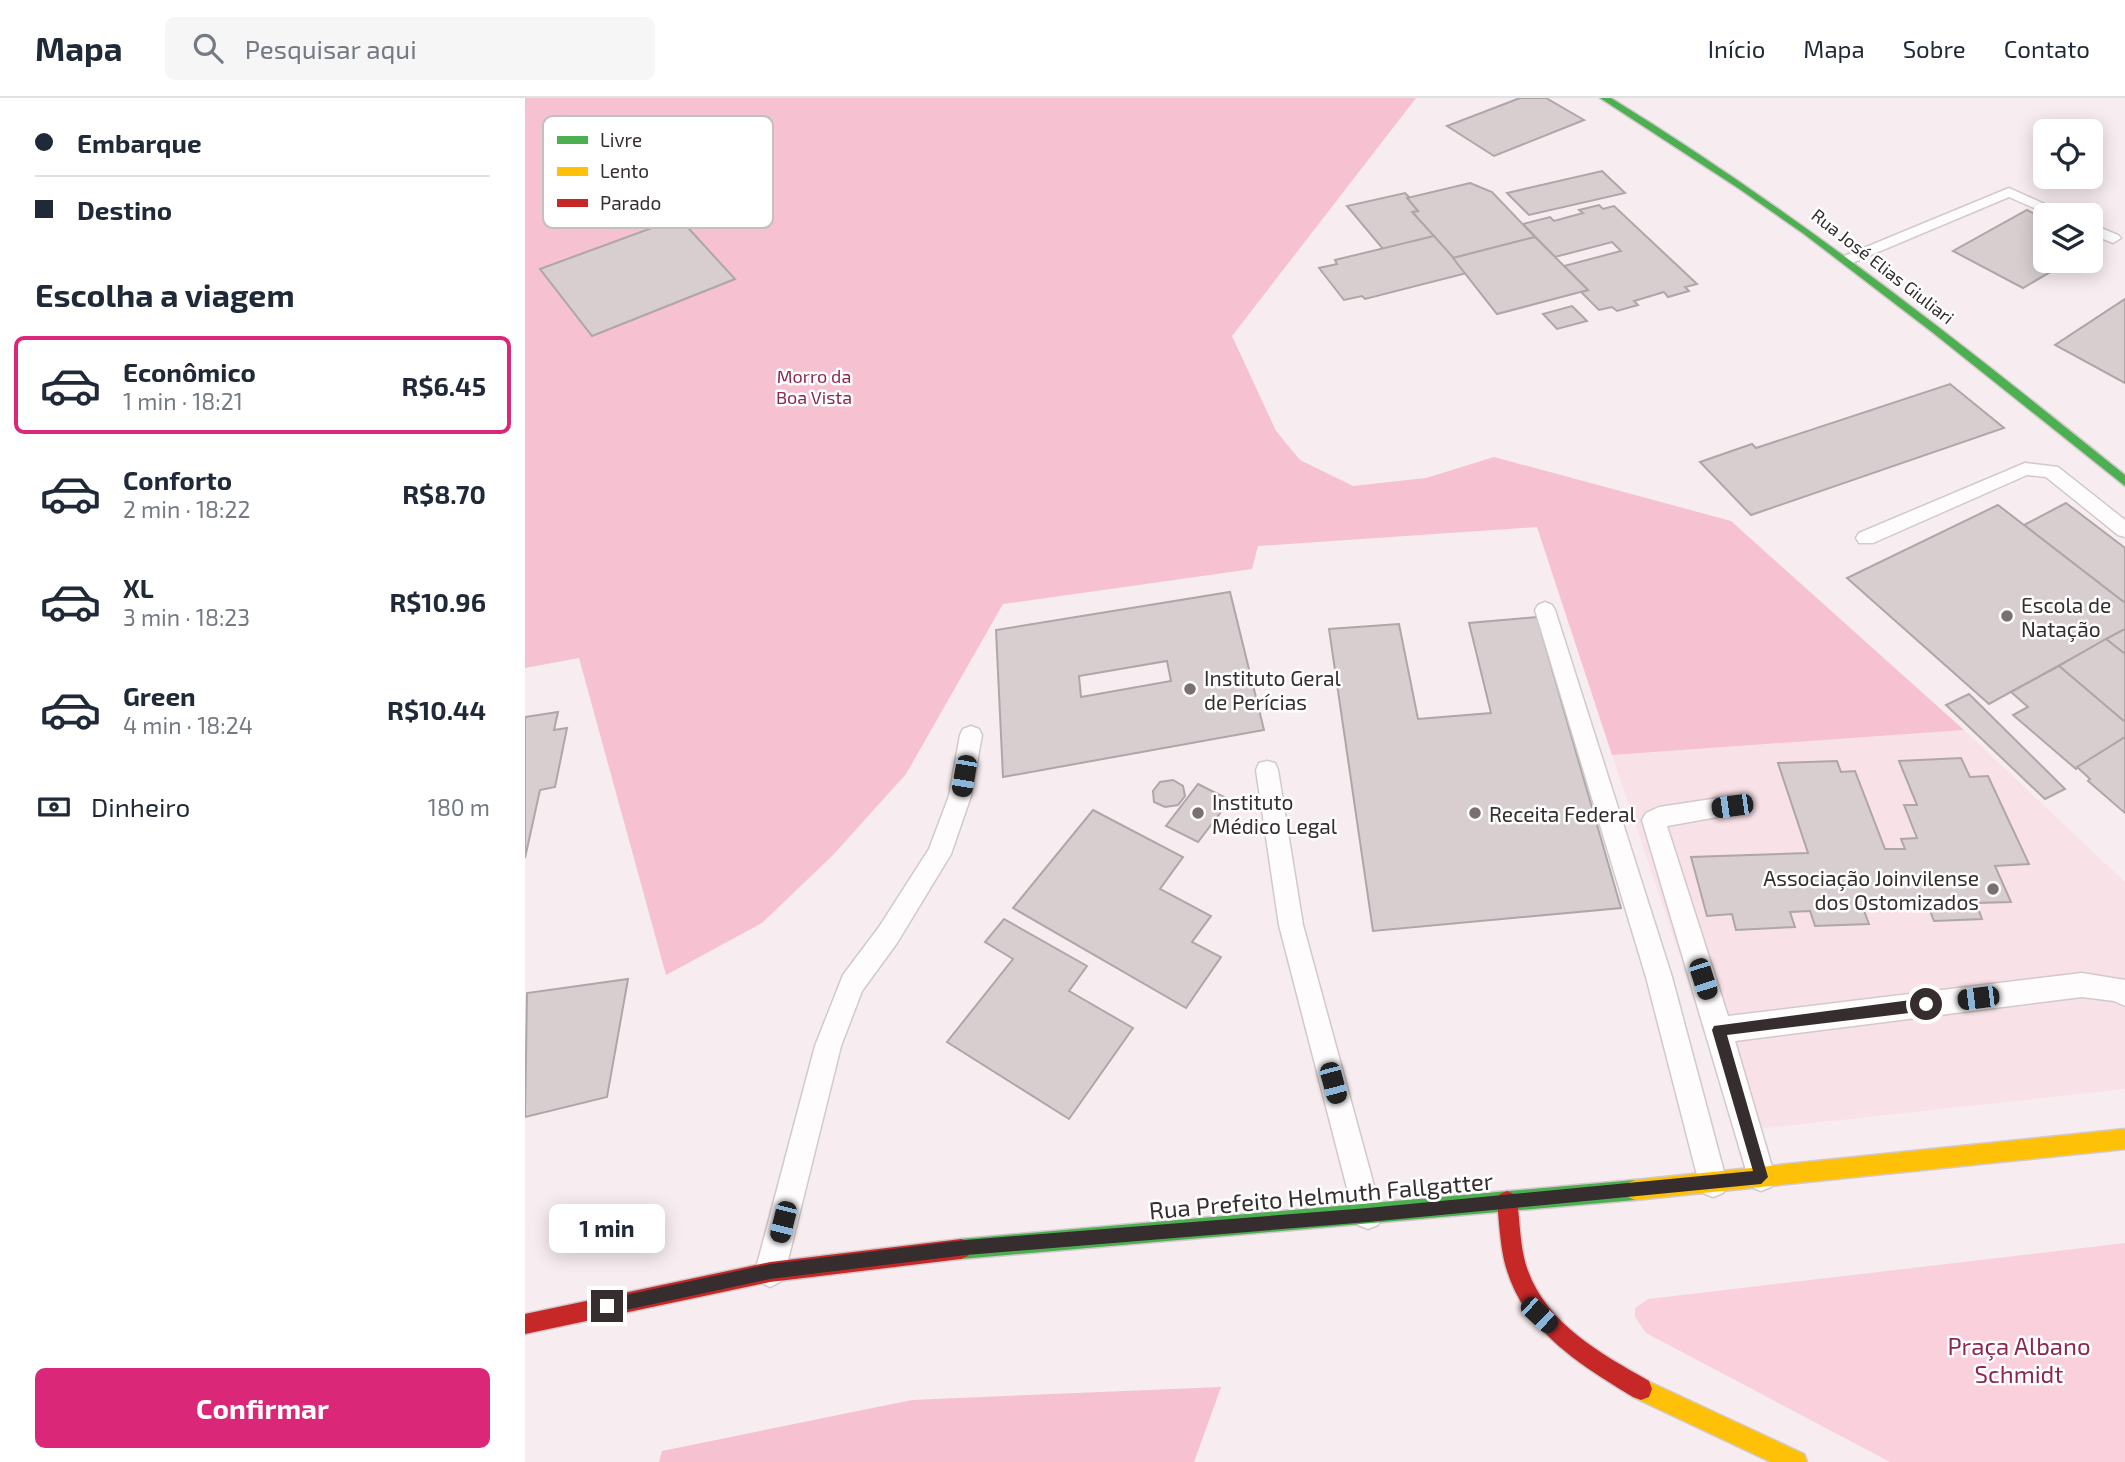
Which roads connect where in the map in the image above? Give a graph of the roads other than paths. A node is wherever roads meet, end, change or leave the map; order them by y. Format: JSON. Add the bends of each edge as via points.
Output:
{"nodes":[{"id":1,"x":1605,"y":98,"type":"edge"},
{"id":2,"x":2035,"y":203,"type":"edge"},
{"id":3,"x":2103,"y":233,"type":"edge"},
{"id":4,"x":2113,"y":238,"type":"dead end"},
{"id":5,"x":1847,"y":260,"type":"junction"},
{"id":6,"x":2125,"y":482,"type":"edge"},
{"id":7,"x":2125,"y":530,"type":"edge"},
{"id":8,"x":1866,"y":538,"type":"dead end"},
{"id":9,"x":1545,"y":610,"type":"dead end"},
{"id":10,"x":971,"y":735,"type":"dead end"},
{"id":11,"x":1268,"y":770,"type":"dead end"},
{"id":12,"x":1732,"y":806,"type":"dead end"},
{"id":13,"x":2125,"y":995,"type":"edge"},
{"id":14,"x":1719,"y":1030,"type":"junction"},
{"id":15,"x":2125,"y":1139,"type":"edge"},
{"id":16,"x":1761,"y":1177,"type":"junction"},
{"id":17,"x":1713,"y":1183,"type":"junction"},
{"id":18,"x":1507,"y":1201,"type":"junction"},
{"id":19,"x":1368,"y":1215,"type":"junction"},
{"id":20,"x":770,"y":1272,"type":"junction"},
{"id":21,"x":525,"y":1324,"type":"edge"},
{"id":22,"x":1796,"y":1462,"type":"edge"}],
"edges":[{"from":1,"to":5,"type":"street","name":"Rua José Elias Giuliari","via":[[1700,154]]},
{"from":2,"to":5,"type":"lane","via":[[2010,192]]},
{"from":3,"to":4,"type":"lane"},
{"from":5,"to":6,"type":"street","name":"Rua José Elias Giuliari"},
{"from":7,"to":8,"type":"lane","via":[[2050,471],[2025,469]]},
{"from":9,"to":17,"type":"lane","via":[[1659,977]]},
{"from":10,"to":20,"type":"lane","via":[[960,796],[939,854],[852,984],[828,1046]]},
{"from":11,"to":19,"type":"lane","via":[[1291,925]]},
{"from":12,"to":14,"type":"lane","via":[[1654,820]]},
{"from":13,"to":14,"type":"lane","via":[[2120,990],[2082,985]]},
{"from":14,"to":16,"type":"lane"},
{"from":15,"to":16,"type":"street","name":"Rua Prefeito Helmuth Fallgatter"},
{"from":16,"to":17,"type":"street","name":"Rua Prefeito Helmuth Fallgatter"},
{"from":17,"to":18,"type":"street","name":"Rua Prefeito Helmuth Fallgatter"},
{"from":18,"to":19,"type":"street","name":"Rua Prefeito Helmuth Fallgatter"},
{"from":18,"to":22,"type":"street","via":[[1516,1268],[1539,1315],[1574,1348],[1650,1394]]},
{"from":19,"to":20,"type":"street","name":"Rua Prefeito Helmuth Fallgatter","via":[[966,1248]]},
{"from":20,"to":21,"type":"street","name":"Rua Prefeito Helmuth Fallgatter"}]}
